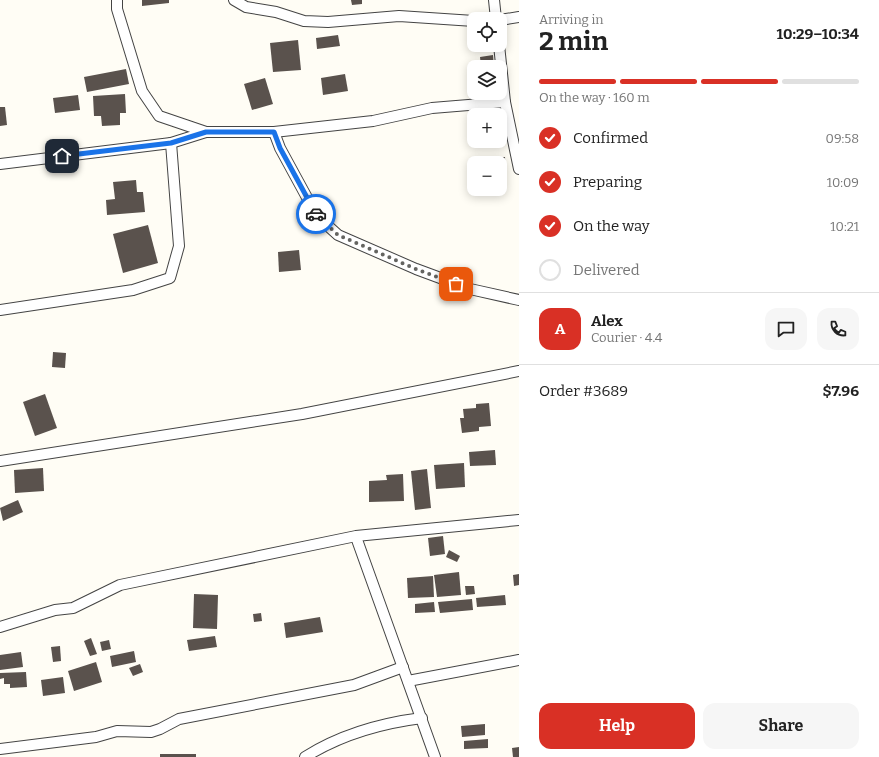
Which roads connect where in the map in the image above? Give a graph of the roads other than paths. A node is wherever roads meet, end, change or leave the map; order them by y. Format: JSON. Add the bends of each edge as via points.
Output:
{"nodes":[{"id":1,"x":117,"y":0,"type":"edge"},
{"id":2,"x":234,"y":0,"type":"edge"},
{"id":3,"x":494,"y":0,"type":"edge"},
{"id":4,"x":495,"y":12,"type":"edge"},
{"id":5,"x":519,"y":17,"type":"edge"},
{"id":6,"x":507,"y":19,"type":"edge"},
{"id":7,"x":467,"y":21,"type":"edge"},
{"id":8,"x":500,"y":52,"type":"edge"},
{"id":9,"x":505,"y":102,"type":"junction"},
{"id":10,"x":206,"y":132,"type":"junction"},
{"id":11,"x":274,"y":132,"type":"junction"},
{"id":12,"x":171,"y":143,"type":"junction"},
{"id":13,"x":0,"y":164,"type":"edge"},
{"id":14,"x":519,"y":169,"type":"edge"},
{"id":15,"x":519,"y":300,"type":"edge"},
{"id":16,"x":0,"y":310,"type":"edge"},
{"id":17,"x":519,"y":371,"type":"edge"},
{"id":18,"x":0,"y":462,"type":"edge"},
{"id":19,"x":519,"y":520,"type":"edge"},
{"id":20,"x":356,"y":537,"type":"junction"},
{"id":21,"x":0,"y":627,"type":"edge"},
{"id":22,"x":519,"y":660,"type":"edge"},
{"id":23,"x":403,"y":667,"type":"junction"},
{"id":24,"x":408,"y":681,"type":"junction"},
{"id":25,"x":422,"y":718,"type":"junction"},
{"id":26,"x":0,"y":749,"type":"edge"},
{"id":27,"x":305,"y":757,"type":"edge"},
{"id":28,"x":435,"y":757,"type":"edge"}],
"edges":[{"from":1,"to":10,"type":"street","via":[[117,9],[142,91],[159,116]]},
{"from":2,"to":7,"type":"street","via":[[246,7],[276,12],[304,21],[328,22],[399,16]]},
{"from":3,"to":4,"type":"street"},
{"from":5,"to":6,"type":"street"},
{"from":8,"to":9,"type":"street"},
{"from":9,"to":11,"type":"street","via":[[432,108],[373,121]]},
{"from":9,"to":14,"type":"street"},
{"from":10,"to":11,"type":"street"},
{"from":10,"to":12,"type":"street"},
{"from":11,"to":15,"type":"street","via":[[317,216],[338,235],[470,289]]},
{"from":12,"to":13,"type":"street"},
{"from":12,"to":16,"type":"street","via":[[178,246],[170,278],[133,290]]},
{"from":17,"to":18,"type":"street","via":[[302,414]]},
{"from":19,"to":20,"type":"street"},
{"from":20,"to":21,"type":"street","via":[[120,585],[73,608],[55,610]]},
{"from":20,"to":23,"type":"street"},
{"from":22,"to":24,"type":"street"},
{"from":23,"to":24,"type":"street"},
{"from":23,"to":26,"type":"street","via":[[354,685],[179,719],[151,732],[118,731],[96,737]]},
{"from":24,"to":25,"type":"street"},
{"from":25,"to":27,"type":"street","via":[[345,737]]},
{"from":25,"to":28,"type":"street"}]}
